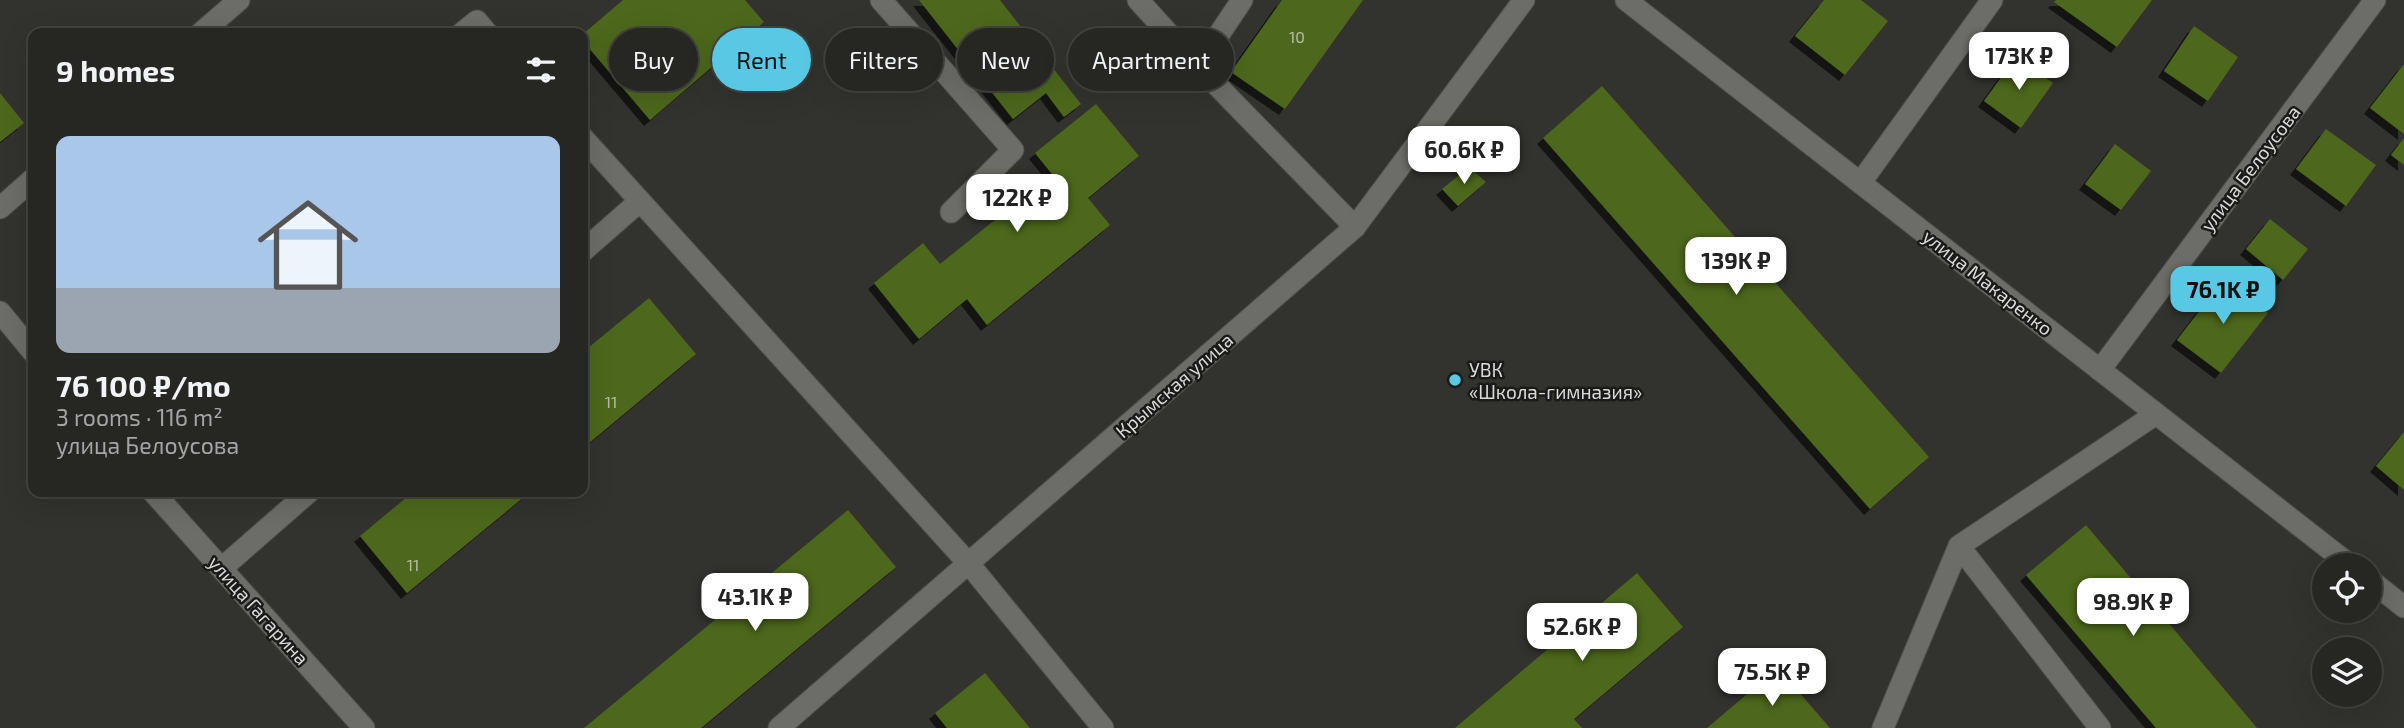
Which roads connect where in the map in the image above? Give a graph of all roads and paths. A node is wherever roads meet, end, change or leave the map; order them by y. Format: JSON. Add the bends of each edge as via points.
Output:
{"nodes":[{"id":1,"x":239,"y":0,"type":"edge"},
{"id":2,"x":881,"y":0,"type":"edge"},
{"id":3,"x":1138,"y":0,"type":"edge"},
{"id":4,"x":1242,"y":0,"type":"edge"},
{"id":5,"x":1524,"y":0,"type":"edge"},
{"id":6,"x":1626,"y":0,"type":"edge"},
{"id":7,"x":1992,"y":0,"type":"edge"},
{"id":8,"x":2375,"y":0,"type":"edge"},
{"id":9,"x":207,"y":28,"type":"edge"},
{"id":10,"x":468,"y":28,"type":"edge"},
{"id":11,"x":483,"y":28,"type":"edge"},
{"id":12,"x":1163,"y":28,"type":"edge"},
{"id":13,"x":1223,"y":28,"type":"edge"},
{"id":14,"x":1222,"y":91,"type":"edge"},
{"id":15,"x":588,"y":144,"type":"edge"},
{"id":16,"x":1861,"y":182,"type":"junction"},
{"id":17,"x":28,"y":183,"type":"edge"},
{"id":18,"x":640,"y":201,"type":"junction"},
{"id":19,"x":0,"y":208,"type":"edge"},
{"id":20,"x":951,"y":212,"type":"dead end"},
{"id":21,"x":1355,"y":227,"type":"junction"},
{"id":22,"x":588,"y":247,"type":"edge"},
{"id":23,"x":0,"y":313,"type":"edge"},
{"id":24,"x":28,"y":346,"type":"edge"},
{"id":25,"x":2100,"y":370,"type":"junction"},
{"id":26,"x":2156,"y":414,"type":"junction"},
{"id":27,"x":158,"y":497,"type":"edge"},
{"id":28,"x":303,"y":497,"type":"edge"},
{"id":29,"x":1959,"y":546,"type":"junction"},
{"id":30,"x":2335,"y":553,"type":"edge"},
{"id":31,"x":969,"y":564,"type":"junction"},
{"id":32,"x":222,"y":568,"type":"junction"},
{"id":33,"x":2382,"y":590,"type":"edge"},
{"id":34,"x":2404,"y":607,"type":"edge"},
{"id":35,"x":364,"y":728,"type":"edge"},
{"id":36,"x":779,"y":728,"type":"edge"},
{"id":37,"x":1104,"y":728,"type":"edge"},
{"id":38,"x":1883,"y":728,"type":"edge"},
{"id":39,"x":2100,"y":728,"type":"edge"}],
"edges":[{"from":1,"to":9,"type":"street"},
{"from":2,"to":20,"type":"street","via":[[1013,150]]},
{"from":3,"to":12,"type":"street"},
{"from":4,"to":13,"type":"street"},
{"from":5,"to":21,"type":"street","name":"Крымская улица"},
{"from":6,"to":16,"type":"street","name":"улица Макаренко"},
{"from":7,"to":16,"type":"street"},
{"from":8,"to":25,"type":"street","name":"улица Белоусова"},
{"from":10,"to":11,"type":"street","via":[[477,21]]},
{"from":14,"to":21,"type":"street"},
{"from":15,"to":18,"type":"street"},
{"from":16,"to":25,"type":"street","name":"улица Макаренко"},
{"from":17,"to":19,"type":"street"},
{"from":18,"to":22,"type":"street"},
{"from":18,"to":31,"type":"street"},
{"from":21,"to":31,"type":"street","name":"Крымская улица"},
{"from":23,"to":24,"type":"street"},
{"from":25,"to":26,"type":"street","name":"улица Макаренко"},
{"from":26,"to":29,"type":"street"},
{"from":26,"to":30,"type":"street","name":"улица Макаренко"},
{"from":27,"to":32,"type":"street","name":"улица Гагарина"},
{"from":28,"to":32,"type":"street"},
{"from":29,"to":38,"type":"street"},
{"from":29,"to":39,"type":"street"},
{"from":31,"to":36,"type":"street","name":"Крымская улица"},
{"from":31,"to":37,"type":"street"},
{"from":32,"to":35,"type":"street","name":"улица Гагарина"},
{"from":33,"to":34,"type":"street"}]}
